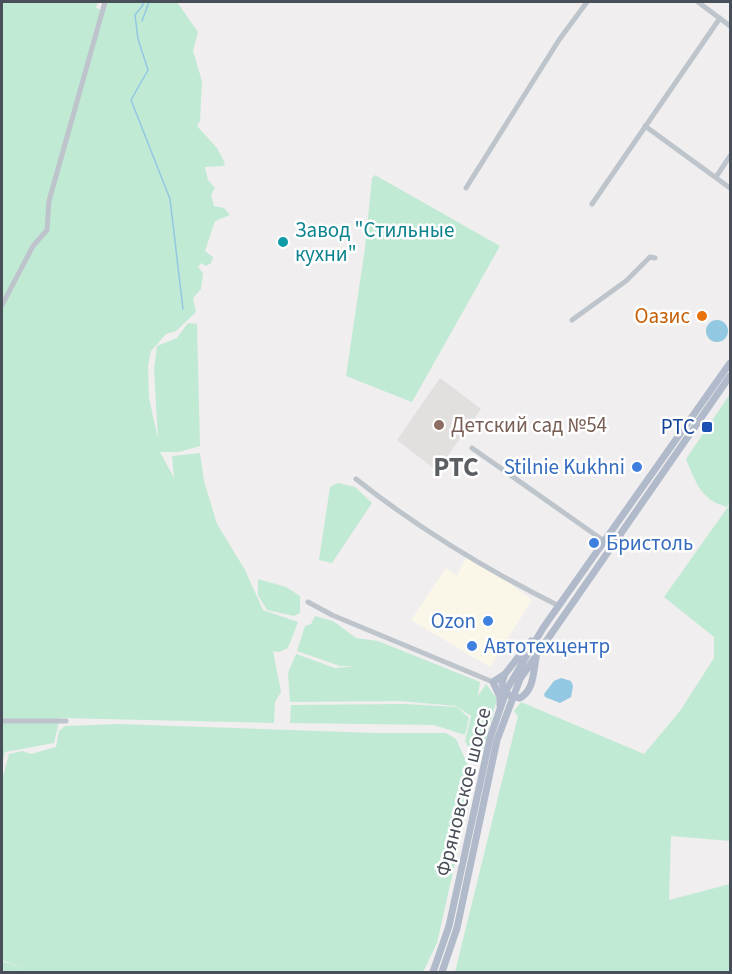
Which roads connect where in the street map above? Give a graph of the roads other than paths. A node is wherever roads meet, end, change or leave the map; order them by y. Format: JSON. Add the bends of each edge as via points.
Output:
{"nodes":[{"id":1,"x":105,"y":2,"type":"edge"},
{"id":2,"x":587,"y":2,"type":"edge"},
{"id":3,"x":698,"y":2,"type":"edge"},
{"id":4,"x":720,"y":18,"type":"junction"},
{"id":5,"x":730,"y":26,"type":"edge"},
{"id":6,"x":645,"y":126,"type":"junction"},
{"id":7,"x":730,"y":156,"type":"edge"},
{"id":8,"x":716,"y":177,"type":"junction"},
{"id":9,"x":466,"y":188,"type":"dead end"},
{"id":10,"x":730,"y":188,"type":"edge"},
{"id":11,"x":592,"y":204,"type":"dead end"},
{"id":12,"x":655,"y":258,"type":"dead end"},
{"id":13,"x":2,"y":305,"type":"edge"},
{"id":14,"x":572,"y":320,"type":"dead end"},
{"id":15,"x":730,"y":363,"type":"edge"},
{"id":16,"x":730,"y":376,"type":"edge"},
{"id":17,"x":472,"y":448,"type":"dead end"},
{"id":18,"x":356,"y":479,"type":"dead end"},
{"id":19,"x":604,"y":541,"type":"junction"},
{"id":20,"x":308,"y":602,"type":"dead end"},
{"id":21,"x":559,"y":606,"type":"junction"},
{"id":22,"x":543,"y":628,"type":"junction"},
{"id":23,"x":536,"y":656,"type":"junction"},
{"id":24,"x":505,"y":674,"type":"junction"},
{"id":25,"x":493,"y":682,"type":"junction"},
{"id":26,"x":509,"y":696,"type":"junction"},
{"id":27,"x":500,"y":709,"type":"junction"},
{"id":28,"x":2,"y":721,"type":"edge"},
{"id":29,"x":66,"y":721,"type":"dead end"},
{"id":30,"x":434,"y":972,"type":"edge"},
{"id":31,"x":442,"y":972,"type":"edge"}],
"edges":[{"from":1,"to":13,"type":"street","via":[[49,201],[47,230],[30,252]]},
{"from":2,"to":9,"type":"street"},
{"from":3,"to":4,"type":"street"},
{"from":4,"to":5,"type":"street"},
{"from":4,"to":6,"type":"street"},
{"from":6,"to":8,"type":"street"},
{"from":6,"to":11,"type":"street"},
{"from":7,"to":8,"type":"street"},
{"from":8,"to":10,"type":"street"},
{"from":12,"to":14,"type":"street","via":[[650,257],[626,281]]},
{"from":15,"to":19,"type":"main road","name":"Фряновское шоссе"},
{"from":16,"to":23,"type":"main road","name":"Фряновское шоссе"},
{"from":17,"to":19,"type":"street"},
{"from":18,"to":21,"type":"street","via":[[390,507],[459,552]]},
{"from":19,"to":21,"type":"main road","name":"Фряновское шоссе"},
{"from":20,"to":25,"type":"street"},
{"from":21,"to":22,"type":"main road","name":"Фряновское шоссе"},
{"from":22,"to":24,"type":"main road"},
{"from":22,"to":26,"type":"main road","name":"Фряновское шоссе"},
{"from":23,"to":26,"type":"main road","name":"Фряновское шоссе"},
{"from":23,"to":26,"type":"main road","via":[[528,691],[520,698]]},
{"from":24,"to":25,"type":"main road"},
{"from":24,"to":26,"type":"main road","via":[[502,683]]},
{"from":25,"to":26,"type":"main road"},
{"from":25,"to":27,"type":"main road","via":[[500,697]]},
{"from":26,"to":27,"type":"main road","name":"Фряновское шоссе"},
{"from":26,"to":31,"type":"main road","name":"Фряновское шоссе","via":[[457,928]]},
{"from":27,"to":30,"type":"main road","name":"Фряновское шоссе","via":[[482,772],[450,926]]},
{"from":28,"to":29,"type":"street"}]}
